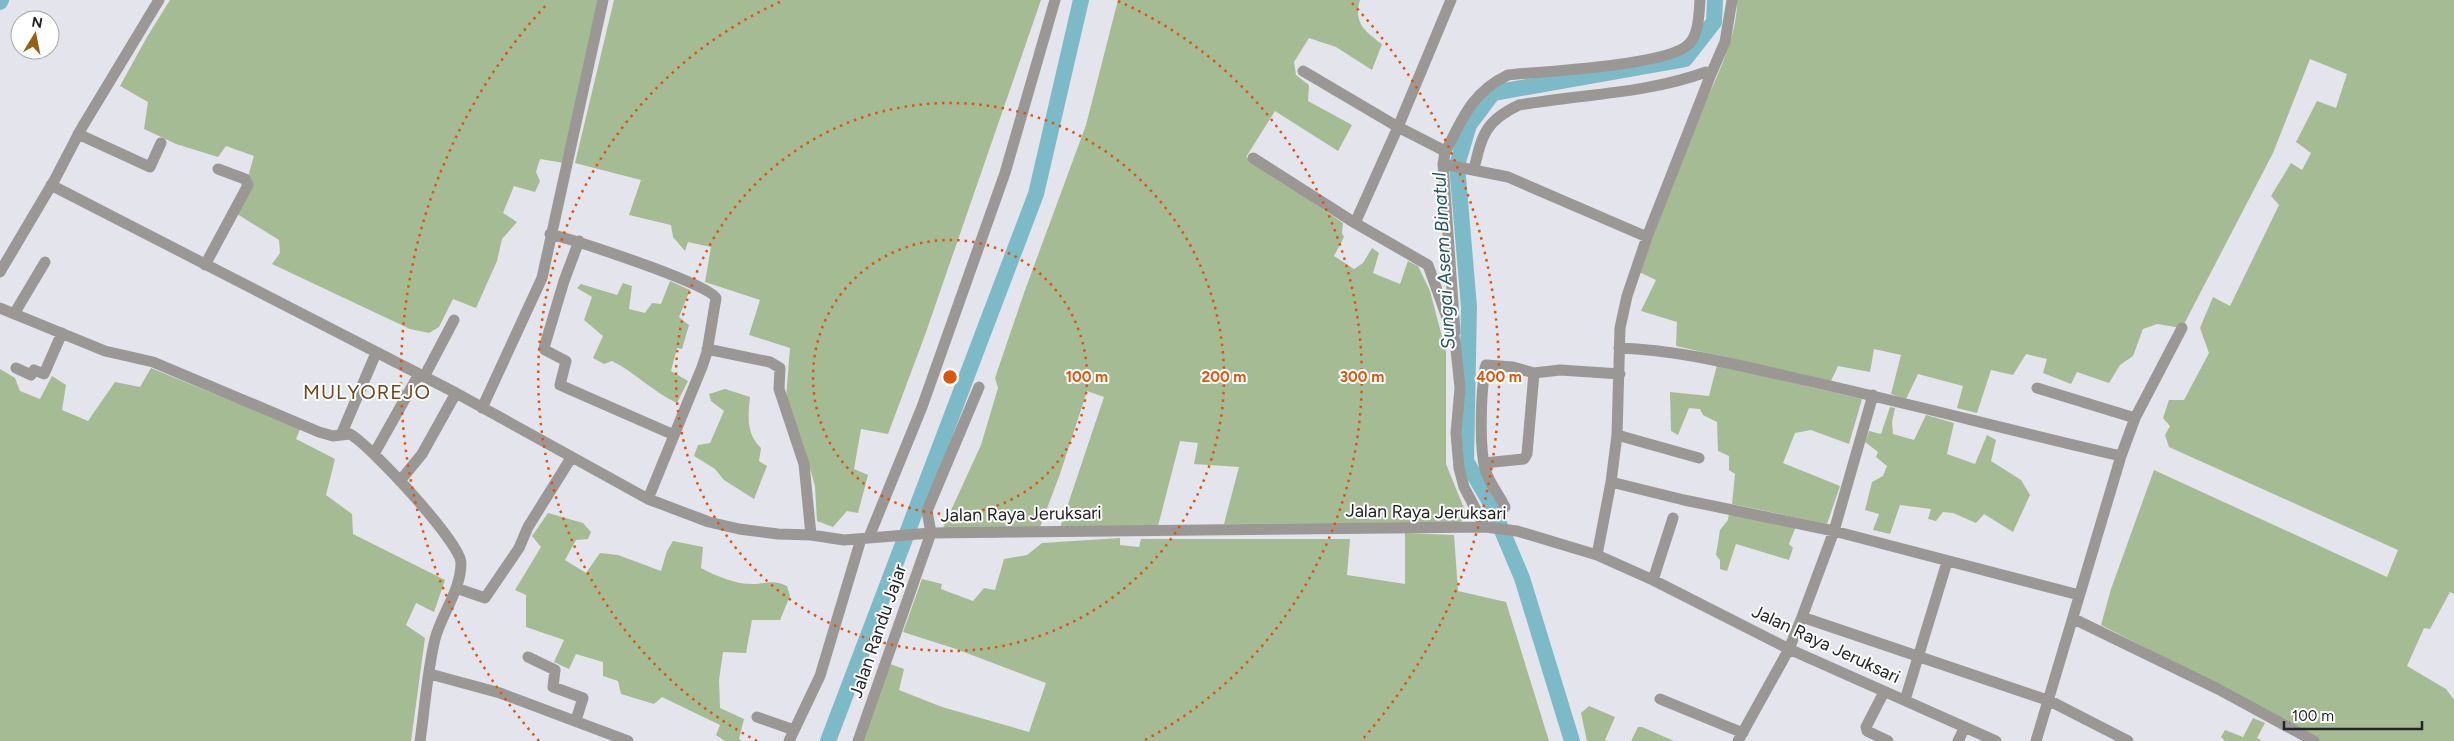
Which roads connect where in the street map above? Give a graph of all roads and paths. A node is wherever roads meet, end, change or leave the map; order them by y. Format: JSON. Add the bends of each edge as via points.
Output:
{"nodes":[{"id":1,"x":159,"y":0,"type":"edge"},
{"id":2,"x":603,"y":0,"type":"edge"},
{"id":3,"x":1055,"y":0,"type":"edge"},
{"id":4,"x":1451,"y":0,"type":"edge"},
{"id":5,"x":1700,"y":0,"type":"edge"},
{"id":6,"x":1732,"y":0,"type":"edge"},
{"id":7,"x":1303,"y":71,"type":"dead end"},
{"id":8,"x":1711,"y":74,"type":"junction"},
{"id":9,"x":1398,"y":127,"type":"junction"},
{"id":10,"x":78,"y":134,"type":"junction"},
{"id":11,"x":162,"y":143,"type":"dead end"},
{"id":12,"x":1253,"y":158,"type":"dead end"},
{"id":13,"x":1445,"y":161,"type":"junction"},
{"id":14,"x":218,"y":168,"type":"dead end"},
{"id":15,"x":1473,"y":169,"type":"junction"},
{"id":16,"x":51,"y":185,"type":"junction"},
{"id":17,"x":1354,"y":223,"type":"junction"},
{"id":18,"x":550,"y":234,"type":"junction"},
{"id":19,"x":1647,"y":237,"type":"junction"},
{"id":20,"x":579,"y":241,"type":"junction"},
{"id":21,"x":45,"y":262,"type":"dead end"},
{"id":22,"x":205,"y":266,"type":"junction"},
{"id":23,"x":0,"y":272,"type":"edge"},
{"id":24,"x":0,"y":308,"type":"edge"},
{"id":25,"x":14,"y":314,"type":"junction"},
{"id":26,"x":454,"y":320,"type":"dead end"},
{"id":27,"x":2182,"y":328,"type":"dead end"},
{"id":28,"x":62,"y":333,"type":"junction"},
{"id":29,"x":1455,"y":340,"type":"junction"},
{"id":30,"x":1619,"y":348,"type":"junction"},
{"id":31,"x":707,"y":349,"type":"junction"},
{"id":32,"x":376,"y":353,"type":"junction"},
{"id":33,"x":16,"y":368,"type":"dead end"},
{"id":34,"x":1534,"y":374,"type":"junction"},
{"id":35,"x":1620,"y":374,"type":"junction"},
{"id":36,"x":422,"y":375,"type":"junction"},
{"id":37,"x":979,"y":387,"type":"dead end"},
{"id":38,"x":2037,"y":388,"type":"dead end"},
{"id":39,"x":456,"y":393,"type":"junction"},
{"id":40,"x":1873,"y":395,"type":"junction"},
{"id":41,"x":482,"y":408,"type":"junction"},
{"id":42,"x":2135,"y":418,"type":"junction"},
{"id":43,"x":1617,"y":434,"type":"junction"},
{"id":44,"x":341,"y":435,"type":"junction"},
{"id":45,"x":674,"y":435,"type":"junction"},
{"id":46,"x":374,"y":454,"type":"junction"},
{"id":47,"x":2120,"y":456,"type":"junction"},
{"id":48,"x":572,"y":458,"type":"junction"},
{"id":49,"x":1699,"y":458,"type":"dead end"},
{"id":50,"x":1484,"y":463,"type":"junction"},
{"id":51,"x":400,"y":481,"type":"junction"},
{"id":52,"x":1611,"y":482,"type":"junction"},
{"id":53,"x":648,"y":499,"type":"junction"},
{"id":54,"x":1505,"y":506,"type":"dead end"},
{"id":55,"x":1674,"y":518,"type":"dead end"},
{"id":56,"x":1487,"y":527,"type":"junction"},
{"id":57,"x":1834,"y":531,"type":"junction"},
{"id":58,"x":928,"y":534,"type":"junction"},
{"id":59,"x":811,"y":535,"type":"junction"},
{"id":60,"x":869,"y":537,"type":"junction"},
{"id":61,"x":1597,"y":555,"type":"junction"},
{"id":62,"x":1947,"y":562,"type":"junction"},
{"id":63,"x":1653,"y":580,"type":"junction"},
{"id":64,"x":456,"y":588,"type":"junction"},
{"id":65,"x":2079,"y":595,"type":"junction"},
{"id":66,"x":1802,"y":617,"type":"junction"},
{"id":67,"x":2074,"y":619,"type":"junction"},
{"id":68,"x":1789,"y":649,"type":"junction"},
{"id":69,"x":528,"y":657,"type":"dead end"},
{"id":70,"x":1919,"y":657,"type":"junction"},
{"id":71,"x":430,"y":674,"type":"junction"},
{"id":72,"x":1884,"y":692,"type":"junction"},
{"id":73,"x":1660,"y":699,"type":"dead end"},
{"id":74,"x":1905,"y":700,"type":"junction"},
{"id":75,"x":2050,"y":700,"type":"junction"},
{"id":76,"x":757,"y":717,"type":"dead end"},
{"id":77,"x":576,"y":720,"type":"junction"},
{"id":78,"x":1965,"y":727,"type":"junction"},
{"id":79,"x":794,"y":730,"type":"junction"},
{"id":80,"x":1741,"y":737,"type":"edge"},
{"id":81,"x":1875,"y":738,"type":"edge"},
{"id":82,"x":420,"y":741,"type":"edge"},
{"id":83,"x":628,"y":741,"type":"edge"},
{"id":84,"x":789,"y":741,"type":"edge"},
{"id":85,"x":858,"y":741,"type":"edge"},
{"id":86,"x":1888,"y":741,"type":"edge"},
{"id":87,"x":1958,"y":741,"type":"edge"},
{"id":88,"x":1996,"y":741,"type":"edge"},
{"id":89,"x":2036,"y":741,"type":"edge"},
{"id":90,"x":2128,"y":741,"type":"edge"},
{"id":91,"x":2314,"y":741,"type":"edge"}],
"edges":[{"from":1,"to":10,"type":"street"},
{"from":2,"to":18,"type":"street"},
{"from":3,"to":60,"type":"street","via":[[1005,173],[922,407]]},
{"from":4,"to":9,"type":"street"},
{"from":5,"to":13,"type":"street","via":[[1693,39],[1678,52],[1642,60],[1508,75],[1497,80],[1483,90],[1465,112]]},
{"from":6,"to":8,"type":"street","via":[[1725,42]]},
{"from":7,"to":9,"type":"street"},
{"from":8,"to":15,"type":"street","via":[[1706,72],[1622,92],[1520,105],[1506,111],[1486,128]]},
{"from":8,"to":19,"type":"street"},
{"from":9,"to":13,"type":"street"},
{"from":9,"to":17,"type":"street"},
{"from":10,"to":11,"type":"street","via":[[150,167]]},
{"from":10,"to":16,"type":"street"},
{"from":12,"to":17,"type":"street"},
{"from":13,"to":15,"type":"street"},
{"from":13,"to":29,"type":"street"},
{"from":14,"to":22,"type":"street","via":[[245,179],[248,185]]},
{"from":15,"to":19,"type":"street","via":[[1508,177]]},
{"from":16,"to":22,"type":"street","name":"Jalan Raya Jeruksari"},
{"from":16,"to":23,"type":"street"},
{"from":17,"to":29,"type":"street","via":[[1428,265]]},
{"from":18,"to":20,"type":"street"},
{"from":18,"to":41,"type":"street","via":[[542,278]]},
{"from":19,"to":30,"type":"street","via":[[1627,296]]},
{"from":20,"to":31,"type":"street","via":[[714,294],[717,303]]},
{"from":20,"to":45,"type":"street","via":[[544,348],[566,361],[560,385]]},
{"from":21,"to":25,"type":"street"},
{"from":22,"to":32,"type":"street","name":"Jalan Raya Jeruksari"},
{"from":24,"to":25,"type":"street"},
{"from":25,"to":28,"type":"street"},
{"from":26,"to":36,"type":"street"},
{"from":27,"to":42,"type":"street"},
{"from":28,"to":33,"type":"street","via":[[44,374],[34,370],[31,375]]},
{"from":28,"to":44,"type":"street","via":[[105,350],[153,362],[319,432]]},
{"from":29,"to":56,"type":"street","via":[[1460,388],[1456,433],[1459,468],[1464,487]]},
{"from":30,"to":35,"type":"street"},
{"from":30,"to":40,"type":"street","via":[[1715,360]]},
{"from":31,"to":45,"type":"street"},
{"from":31,"to":59,"type":"street","via":[[770,362],[780,368],[779,389],[804,464]]},
{"from":32,"to":36,"type":"street","name":"Jalan Raya Jeruksari"},
{"from":32,"to":44,"type":"street"},
{"from":34,"to":35,"type":"street","via":[[1560,370]]},
{"from":34,"to":50,"type":"street","via":[[1527,454],[1524,459]]},
{"from":34,"to":50,"type":"street","via":[[1504,366],[1484,368]]},
{"from":35,"to":43,"type":"street"},
{"from":36,"to":39,"type":"street","name":"Jalan Raya Jeruksari"},
{"from":36,"to":46,"type":"street"},
{"from":37,"to":58,"type":"street","via":[[929,503]]},
{"from":38,"to":42,"type":"street"},
{"from":39,"to":41,"type":"street","name":"Jalan Raya Jeruksari"},
{"from":39,"to":51,"type":"street","via":[[422,454]]},
{"from":40,"to":47,"type":"street"},
{"from":40,"to":57,"type":"street"},
{"from":41,"to":48,"type":"street","name":"Jalan Raya Jeruksari"},
{"from":42,"to":47,"type":"street"},
{"from":43,"to":49,"type":"street"},
{"from":43,"to":52,"type":"street"},
{"from":44,"to":46,"type":"street","via":[[353,435]]},
{"from":45,"to":53,"type":"street"},
{"from":46,"to":51,"type":"street"},
{"from":47,"to":65,"type":"street"},
{"from":48,"to":53,"type":"street","name":"Jalan Raya Jeruksari"},
{"from":48,"to":64,"type":"street","via":[[486,598]]},
{"from":50,"to":54,"type":"street","via":[[1490,482]]},
{"from":51,"to":64,"type":"street","via":[[456,548],[461,561]]},
{"from":52,"to":57,"type":"street"},
{"from":52,"to":61,"type":"street"},
{"from":53,"to":59,"type":"street","name":"Jalan Raya Jeruksari","via":[[709,522],[739,529]]},
{"from":55,"to":63,"type":"street"},
{"from":56,"to":58,"type":"street","name":"Jalan Raya Jeruksari"},
{"from":56,"to":61,"type":"street","name":"Jalan Raya Jeruksari","via":[[1517,531]]},
{"from":57,"to":62,"type":"street"},
{"from":57,"to":66,"type":"street"},
{"from":58,"to":60,"type":"street","name":"Jalan Raya Jeruksari"},
{"from":58,"to":85,"type":"street","name":"Jalan Randu Jajar"},
{"from":59,"to":60,"type":"street","name":"Jalan Raya Jeruksari","via":[[844,540]]},
{"from":60,"to":79,"type":"street","via":[[820,676]]},
{"from":61,"to":63,"type":"street","name":"Jalan Raya Jeruksari"},
{"from":62,"to":65,"type":"street"},
{"from":62,"to":70,"type":"street"},
{"from":63,"to":68,"type":"street","name":"Jalan Raya Jeruksari"},
{"from":64,"to":71,"type":"street","via":[[435,640]]},
{"from":65,"to":67,"type":"street"},
{"from":66,"to":68,"type":"street"},
{"from":66,"to":70,"type":"street"},
{"from":67,"to":75,"type":"street"},
{"from":67,"to":91,"type":"street","via":[[2218,689]]},
{"from":68,"to":72,"type":"street","name":"Jalan Raya Jeruksari"},
{"from":68,"to":80,"type":"street"},
{"from":69,"to":77,"type":"street","via":[[555,670],[553,686],[582,698]]},
{"from":70,"to":74,"type":"street"},
{"from":70,"to":75,"type":"street"},
{"from":71,"to":77,"type":"street","via":[[500,693]]},
{"from":71,"to":82,"type":"street"},
{"from":72,"to":74,"type":"street","name":"Jalan Raya Jeruksari"},
{"from":72,"to":81,"type":"street","via":[[1866,727]]},
{"from":73,"to":80,"type":"street"},
{"from":74,"to":78,"type":"street","name":"Jalan Raya Jeruksari"},
{"from":75,"to":89,"type":"street"},
{"from":75,"to":90,"type":"street"},
{"from":76,"to":79,"type":"street"},
{"from":77,"to":83,"type":"street"},
{"from":78,"to":87,"type":"street"},
{"from":78,"to":88,"type":"street","name":"Jalan Raya Jeruksari"},
{"from":79,"to":84,"type":"street"},
{"from":81,"to":86,"type":"street"}]}
